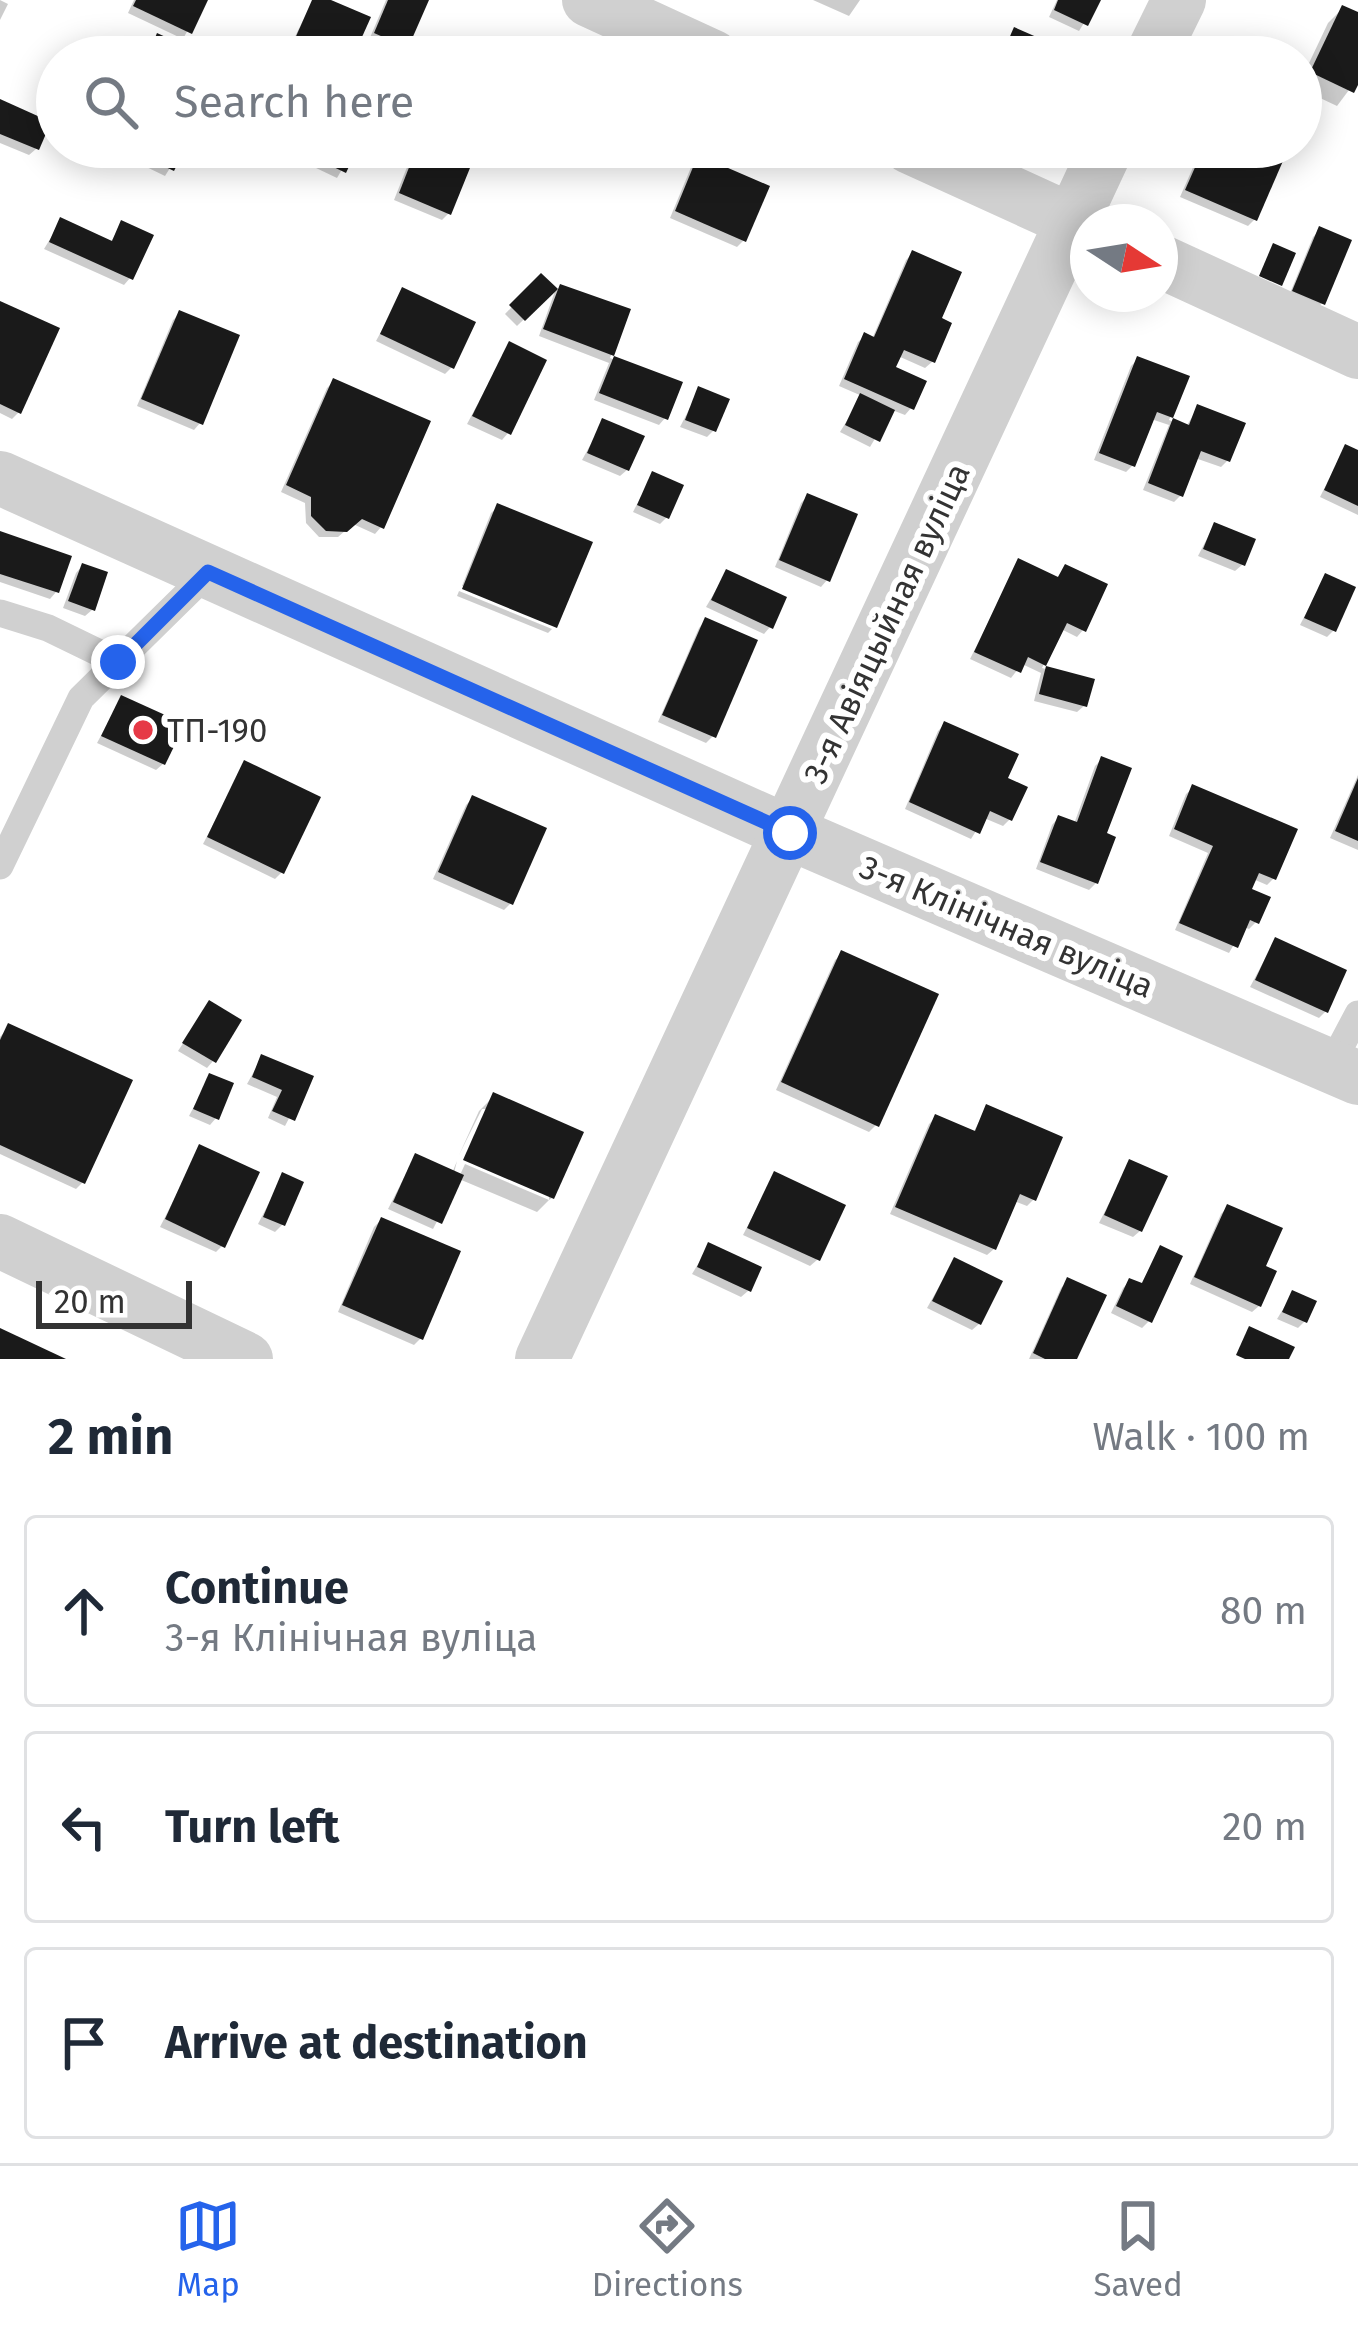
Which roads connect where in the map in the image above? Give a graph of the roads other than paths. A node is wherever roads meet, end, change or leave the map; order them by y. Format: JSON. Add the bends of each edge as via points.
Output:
{"nodes":[{"id":1,"x":589,"y":0,"type":"edge"},
{"id":2,"x":1179,"y":0,"type":"edge"},
{"id":3,"x":667,"y":36,"type":"edge"},
{"id":4,"x":1161,"y":36,"type":"edge"},
{"id":5,"x":956,"y":168,"type":"edge"},
{"id":6,"x":1100,"y":168,"type":"edge"},
{"id":7,"x":1087,"y":204,"type":"edge"},
{"id":8,"x":1070,"y":219,"type":"edge"},
{"id":9,"x":1070,"y":245,"type":"edge"},
{"id":10,"x":1178,"y":269,"type":"edge"},
{"id":11,"x":1358,"y":352,"type":"edge"},
{"id":12,"x":0,"y":478,"type":"edge"},
{"id":13,"x":208,"y":572,"type":"junction"},
{"id":14,"x":0,"y":613,"type":"edge"},
{"id":15,"x":118,"y":662,"type":"junction"},
{"id":16,"x":790,"y":833,"type":"junction"},
{"id":17,"x":0,"y":866,"type":"edge"},
{"id":18,"x":1358,"y":1014,"type":"edge"},
{"id":19,"x":1344,"y":1072,"type":"edge"},
{"id":20,"x":0,"y":1241,"type":"edge"},
{"id":21,"x":246,"y":1359,"type":"edge"},
{"id":22,"x":542,"y":1359,"type":"edge"}],
"edges":[{"from":1,"to":3,"type":"street"},
{"from":2,"to":4,"type":"street"},
{"from":5,"to":8,"type":"street"},
{"from":6,"to":7,"type":"street","name":"3-я Авіяцыйная вуліца"},
{"from":9,"to":16,"type":"street","name":"3-я Авіяцыйная вуліца"},
{"from":10,"to":11,"type":"street"},
{"from":12,"to":13,"type":"street","name":"3-я Клінічная вуліца"},
{"from":13,"to":15,"type":"lane"},
{"from":13,"to":16,"type":"street","name":"3-я Клінічная вуліца"},
{"from":14,"to":15,"type":"lane"},
{"from":15,"to":17,"type":"lane","via":[[82,698]]},
{"from":16,"to":19,"type":"street","name":"3-я Клінічная вуліца"},
{"from":16,"to":22,"type":"street","name":"3-я Авіяцыйная вуліца"},
{"from":18,"to":19,"type":"lane"},
{"from":20,"to":21,"type":"street"}]}
